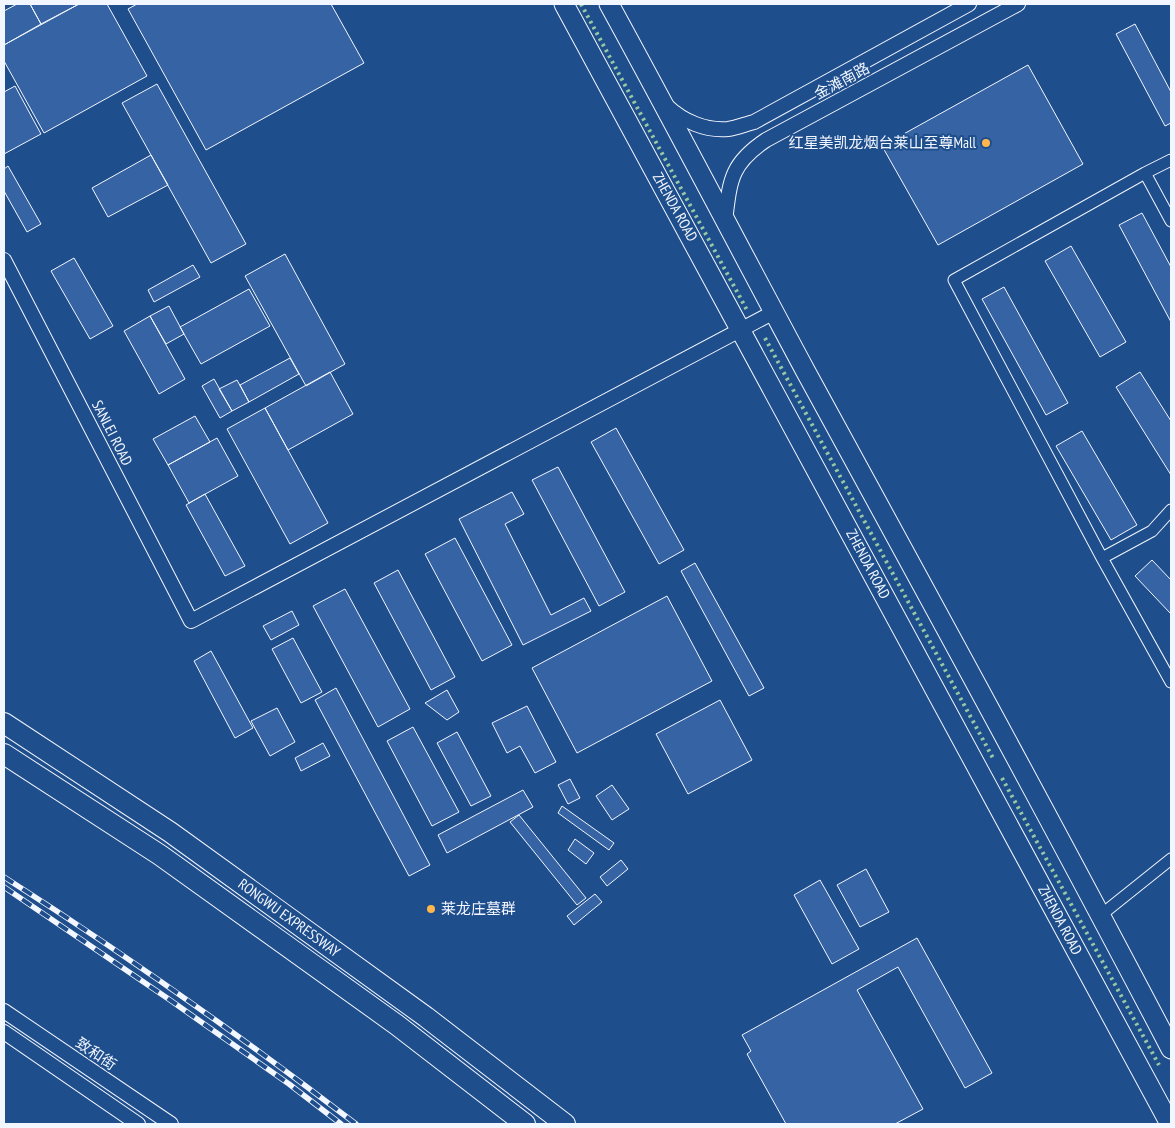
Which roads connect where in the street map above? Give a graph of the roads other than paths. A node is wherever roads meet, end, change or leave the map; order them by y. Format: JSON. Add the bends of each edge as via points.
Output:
{"nodes":[{"id":1,"x":564,"y":4,"type":"edge"},
{"id":2,"x":609,"y":4,"type":"edge"},
{"id":3,"x":969,"y":4,"type":"edge"},
{"id":4,"x":1018,"y":4,"type":"edge"},
{"id":5,"x":662,"y":101,"type":"junction"},
{"id":6,"x":1171,"y":160,"type":"edge"},
{"id":7,"x":1145,"y":173,"type":"junction"},
{"id":8,"x":725,"y":222,"type":"junction"},
{"id":9,"x":1171,"y":222,"type":"edge"},
{"id":10,"x":4,"y":260,"type":"edge"},
{"id":11,"x":774,"y":312,"type":"junction"},
{"id":12,"x":741,"y":329,"type":"junction"},
{"id":13,"x":1171,"y":510,"type":"edge"},
{"id":14,"x":1102,"y":558,"type":"junction"},
{"id":15,"x":1171,"y":682,"type":"edge"},
{"id":16,"x":4,"y":723,"type":"edge"},
{"id":17,"x":4,"y":754,"type":"edge"},
{"id":18,"x":1171,"y":859,"type":"edge"},
{"id":19,"x":1101,"y":915,"type":"junction"},
{"id":20,"x":4,"y":1011,"type":"edge"},
{"id":21,"x":4,"y":1032,"type":"edge"},
{"id":22,"x":1171,"y":1049,"type":"edge"},
{"id":23,"x":1169,"y":1123,"type":"edge"},
{"id":24,"x":138,"y":1124,"type":"edge"},
{"id":25,"x":171,"y":1124,"type":"edge"},
{"id":26,"x":525,"y":1124,"type":"edge"},
{"id":27,"x":565,"y":1124,"type":"edge"}],
"edges":[{"from":1,"to":12,"type":"highway","name":"ZHENDA ROAD"},
{"from":2,"to":5,"type":"highway"},
{"from":3,"to":5,"type":"street","name":"金滩南路","via":[[754,122],[728,129],[712,128],[692,123]]},
{"from":4,"to":8,"type":"street","name":"金滩南路","via":[[751,150],[732,176]]},
{"from":5,"to":8,"type":"highway"},
{"from":6,"to":7,"type":"street"},
{"from":7,"to":9,"type":"street"},
{"from":7,"to":14,"type":"street","via":[[954,280]]},
{"from":8,"to":11,"type":"highway"},
{"from":10,"to":12,"type":"street","name":"SANLEI ROAD","via":[[191,621]]},
{"from":11,"to":12,"type":"street"},
{"from":11,"to":19,"type":"highway"},
{"from":12,"to":23,"type":"highway","name":"ZHENDA ROAD"},
{"from":13,"to":14,"type":"street","via":[[1152,531]]},
{"from":14,"to":15,"type":"street"},
{"from":16,"to":27,"type":"highway","name":"RONGWU EXPRESSWAY","via":[[170,832],[426,1017]]},
{"from":17,"to":26,"type":"highway","name":"RONGWU EXPRESSWAY","via":[[160,855],[397,1025]]},
{"from":18,"to":19,"type":"street"},
{"from":19,"to":22,"type":"highway"},
{"from":20,"to":25,"type":"street","name":"致和街"},
{"from":21,"to":24,"type":"street"}]}
